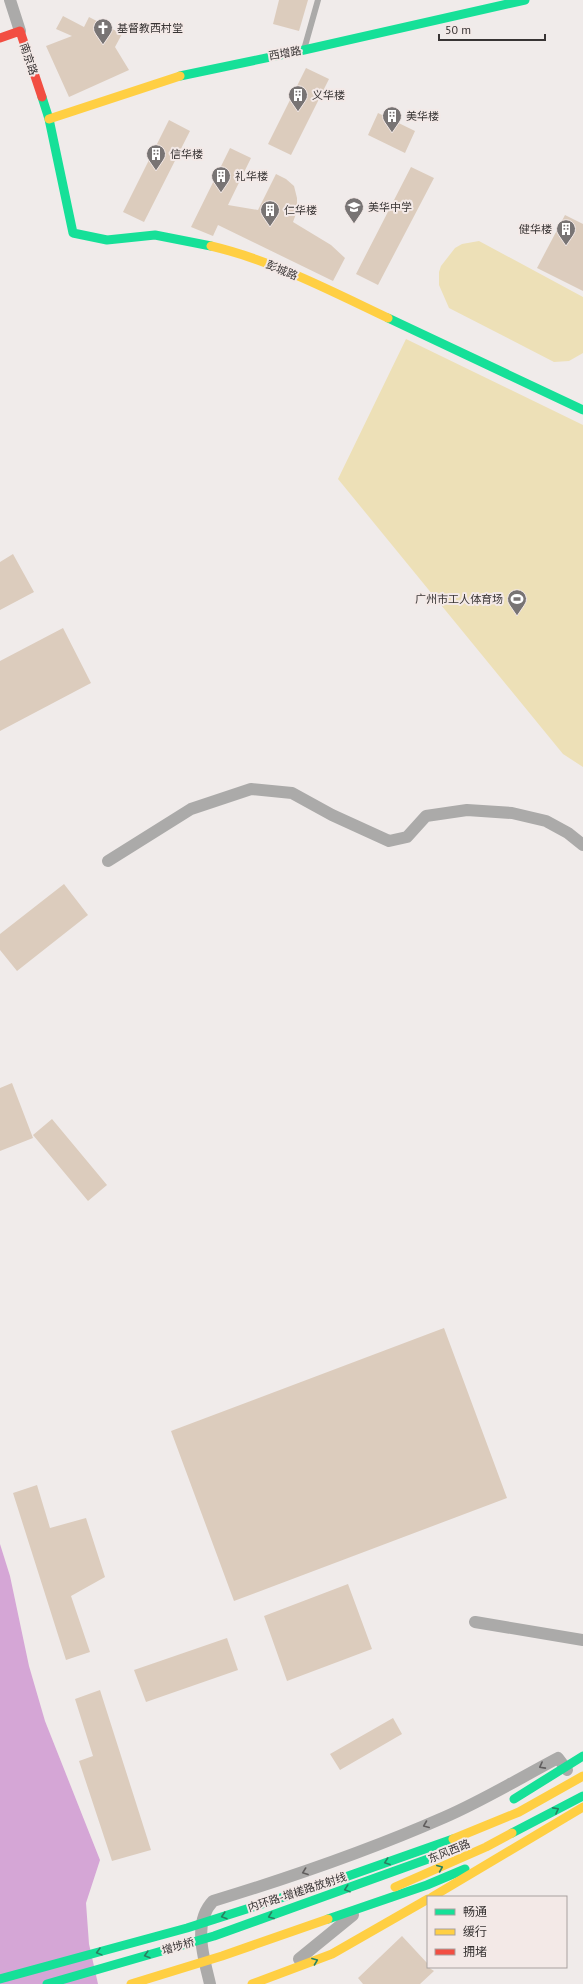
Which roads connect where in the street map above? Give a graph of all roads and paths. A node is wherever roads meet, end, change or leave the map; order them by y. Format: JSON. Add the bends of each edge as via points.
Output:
{"nodes":[{"id":1,"x":10,"y":0,"type":"edge"},
{"id":2,"x":318,"y":0,"type":"edge"},
{"id":3,"x":525,"y":0,"type":"edge"},
{"id":4,"x":20,"y":31,"type":"junction"},
{"id":5,"x":0,"y":38,"type":"edge"},
{"id":6,"x":304,"y":50,"type":"junction"},
{"id":7,"x":49,"y":119,"type":"junction"},
{"id":8,"x":583,"y":410,"type":"edge"},
{"id":9,"x":583,"y":845,"type":"edge"},
{"id":10,"x":108,"y":861,"type":"dead end"},
{"id":11,"x":476,"y":1622,"type":"dead end"},
{"id":12,"x":583,"y":1640,"type":"edge"},
{"id":13,"x":583,"y":1756,"type":"edge"},
{"id":14,"x":583,"y":1767,"type":"edge"},
{"id":15,"x":570,"y":1774,"type":"junction"},
{"id":16,"x":583,"y":1776,"type":"edge"},
{"id":17,"x":583,"y":1784,"type":"edge"},
{"id":18,"x":583,"y":1796,"type":"edge"},
{"id":19,"x":503,"y":1806,"type":"dead end"},
{"id":20,"x":583,"y":1809,"type":"edge"},
{"id":21,"x":490,"y":1813,"type":"dead end"},
{"id":22,"x":424,"y":1849,"type":"junction"},
{"id":23,"x":455,"y":1850,"type":"dead end"},
{"id":24,"x":434,"y":1896,"type":"edge"},
{"id":25,"x":427,"y":1900,"type":"edge"},
{"id":26,"x":308,"y":1902,"type":"joint"},
{"id":27,"x":362,"y":1908,"type":"junction"},
{"id":28,"x":413,"y":1919,"type":"dead end"},
{"id":29,"x":315,"y":1924,"type":"junction"},
{"id":30,"x":332,"y":1954,"type":"junction"},
{"id":31,"x":0,"y":1979,"type":"edge"},
{"id":32,"x":47,"y":1984,"type":"edge"},
{"id":33,"x":131,"y":1984,"type":"edge"},
{"id":34,"x":210,"y":1984,"type":"edge"},
{"id":35,"x":252,"y":1984,"type":"edge"},
{"id":36,"x":262,"y":1984,"type":"edge"}],
"edges":[{"from":1,"to":4,"type":"street","name":"南京路"},
{"from":2,"to":6,"type":"lane"},
{"from":3,"to":6,"type":"main road","name":"西增路"},
{"from":4,"to":5,"type":"main road"},
{"from":4,"to":7,"type":"main road","name":"南京路"},
{"from":6,"to":7,"type":"main road","name":"西增路","via":[[196,71]]},
{"from":7,"to":8,"type":"main road","name":"彭城路","via":[[73,233],[107,240],[155,236],[244,254],[283,269]]},
{"from":9,"to":10,"type":"street","via":[[546,821],[512,813],[468,810],[426,816],[407,837],[389,841],[292,794],[251,789],[191,809]]},
{"from":11,"to":12,"type":"street"},
{"from":13,"to":19,"type":"main road"},
{"from":14,"to":15,"type":"main road"},
{"from":15,"to":17,"type":"main road","via":[[523,1805],[488,1835]]},
{"from":15,"to":34,"type":"street","one_way":true,"via":[[558,1758],[445,1817],[302,1873],[213,1901],[206,1909],[201,1929],[202,1948]]},
{"from":16,"to":22,"type":"main road","name":"内环路-增槎路放射线","via":[[518,1812]]},
{"from":29,"to":18,"type":"main road","one_way":true,"via":[[363,1900],[479,1850]]},
{"from":20,"to":24,"type":"main road"},
{"from":20,"to":27,"type":"main road","name":"东风西路","via":[[510,1850],[427,1885]]},
{"from":21,"to":22,"type":"main road"},
{"from":22,"to":31,"type":"main road","name":"内环路-增槎路放射线","one_way":true,"via":[[187,1928]]},
{"from":23,"to":26,"type":"main road","name":"东风西路","one_way":true},
{"from":25,"to":30,"type":"main road"},
{"from":26,"to":32,"type":"main road","name":"增埗桥","one_way":true,"via":[[214,1936]]},
{"from":27,"to":29,"type":"main road","name":"东风西路"},
{"from":27,"to":36,"type":"street","via":[[307,1953]]},
{"from":28,"to":30,"type":"main road"},
{"from":29,"to":33,"type":"main road","name":"增埗桥"},
{"from":35,"to":30,"type":"main road","one_way":true}]}
